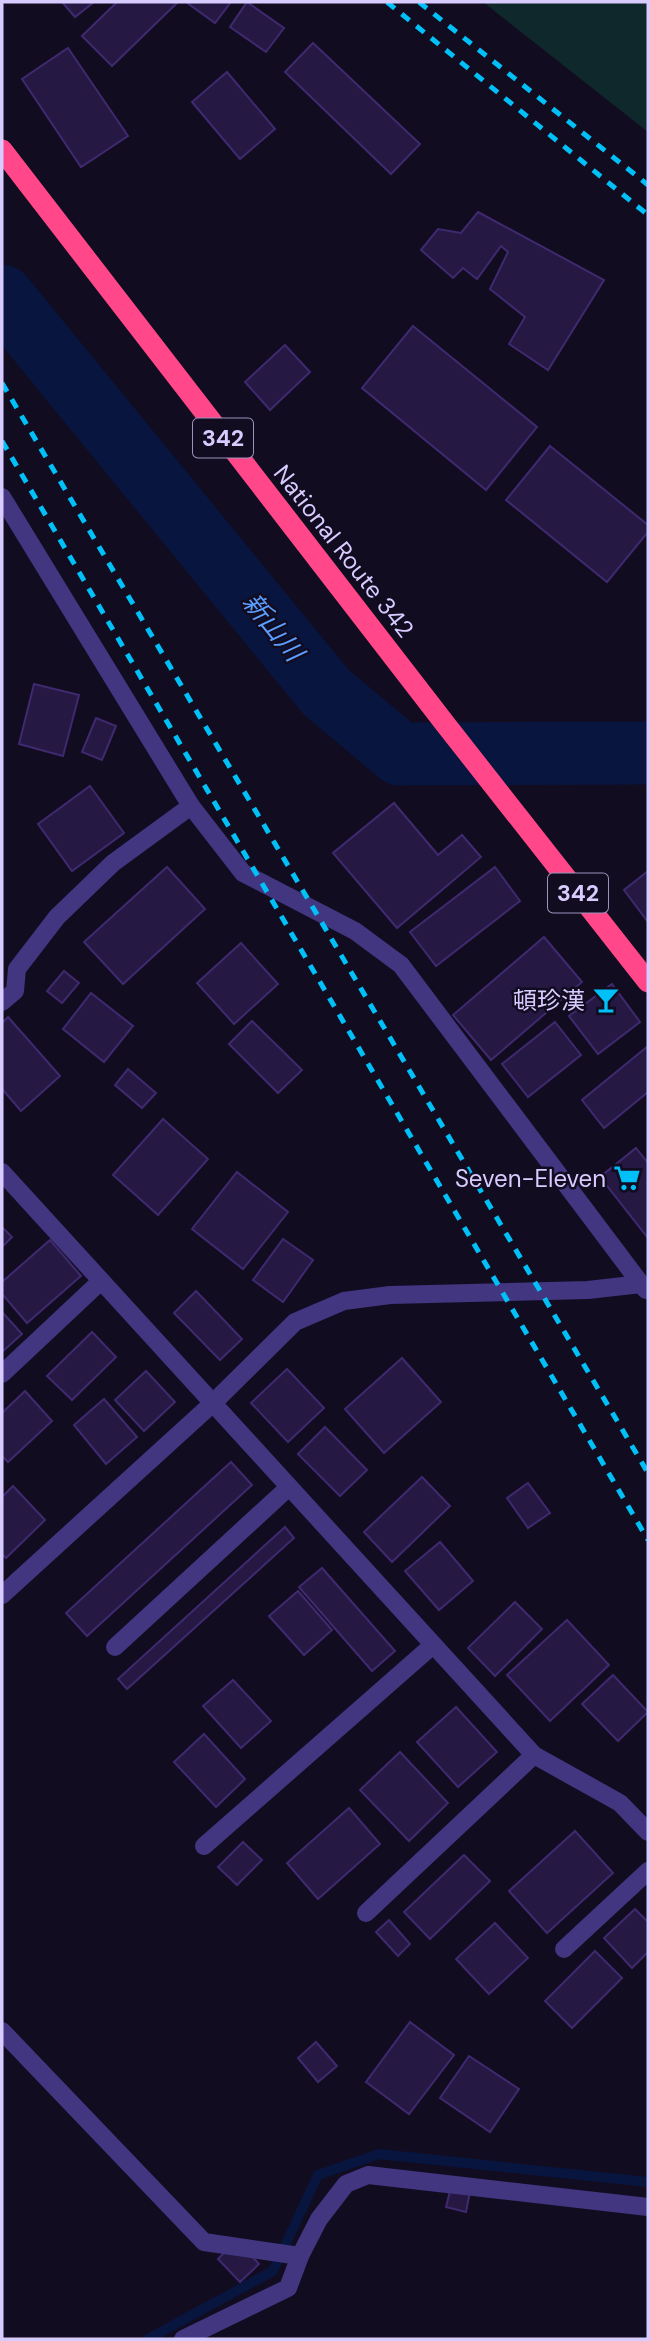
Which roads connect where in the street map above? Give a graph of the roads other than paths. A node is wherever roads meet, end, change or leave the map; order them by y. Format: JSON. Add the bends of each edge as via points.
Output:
{"nodes":[{"id":1,"x":2,"y":150,"type":"edge"},
{"id":2,"x":2,"y":496,"type":"edge"},
{"id":3,"x":191,"y":806,"type":"junction"},
{"id":4,"x":648,"y":982,"type":"edge"},
{"id":5,"x":2,"y":1002,"type":"edge"},
{"id":6,"x":2,"y":1172,"type":"edge"},
{"id":7,"x":101,"y":1281,"type":"junction"},
{"id":8,"x":645,"y":1289,"type":"edge"},
{"id":9,"x":2,"y":1374,"type":"edge"},
{"id":10,"x":213,"y":1403,"type":"junction"},
{"id":11,"x":289,"y":1487,"type":"junction"},
{"id":12,"x":2,"y":1595,"type":"edge"},
{"id":13,"x":433,"y":1644,"type":"junction"},
{"id":14,"x":115,"y":1647,"type":"dead end"},
{"id":15,"x":534,"y":1755,"type":"junction"},
{"id":16,"x":648,"y":1832,"type":"edge"},
{"id":17,"x":204,"y":1846,"type":"dead end"},
{"id":18,"x":648,"y":1871,"type":"edge"},
{"id":19,"x":366,"y":1913,"type":"dead end"},
{"id":20,"x":564,"y":1949,"type":"dead end"},
{"id":21,"x":2,"y":2031,"type":"edge"},
{"id":22,"x":648,"y":2207,"type":"edge"},
{"id":23,"x":300,"y":2256,"type":"junction"},
{"id":24,"x":183,"y":2339,"type":"edge"}],
"edges":[{"from":1,"to":4,"type":"highway","name":"National Route 342","number":"342"},
{"from":2,"to":3,"type":"street"},
{"from":3,"to":5,"type":"street","via":[[113,863],[57,917],[17,970],[15,991]]},
{"from":3,"to":8,"type":"street","via":[[243,873],[355,931],[401,965]]},
{"from":6,"to":7,"type":"street"},
{"from":7,"to":9,"type":"street"},
{"from":7,"to":10,"type":"street"},
{"from":8,"to":10,"type":"street","via":[[390,1295],[344,1301],[295,1322]]},
{"from":10,"to":11,"type":"street"},
{"from":10,"to":12,"type":"street"},
{"from":11,"to":13,"type":"street"},
{"from":11,"to":14,"type":"street"},
{"from":13,"to":15,"type":"street"},
{"from":13,"to":17,"type":"street"},
{"from":15,"to":16,"type":"street","via":[[620,1802]]},
{"from":15,"to":19,"type":"street"},
{"from":18,"to":20,"type":"street"},
{"from":21,"to":23,"type":"street","via":[[204,2242]]},
{"from":22,"to":23,"type":"street","via":[[368,2175],[346,2184],[319,2219]]},
{"from":23,"to":24,"type":"street","via":[[288,2288]]}]}
